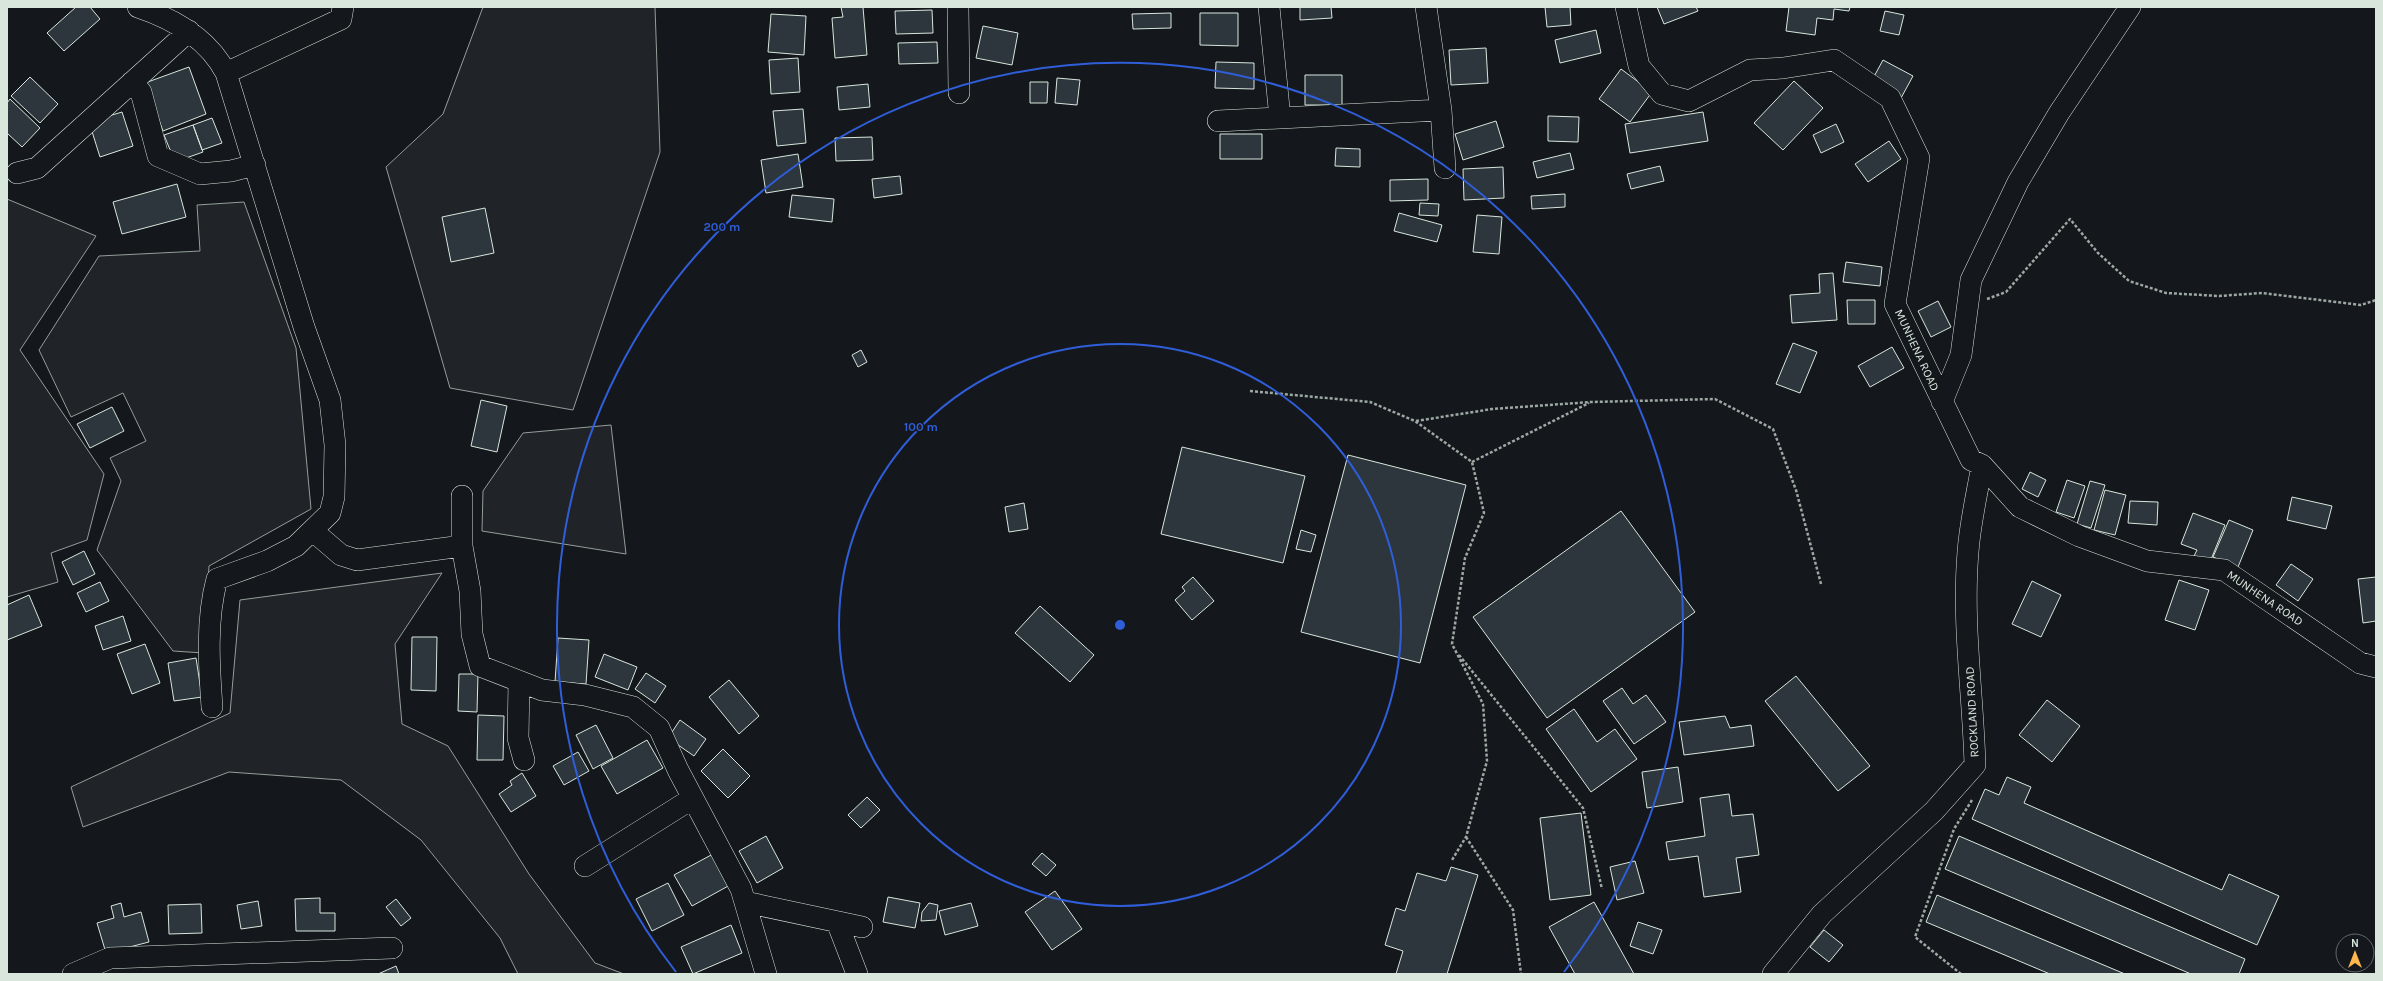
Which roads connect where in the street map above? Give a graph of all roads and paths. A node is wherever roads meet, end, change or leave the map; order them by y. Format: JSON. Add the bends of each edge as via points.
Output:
{"nodes":[{"id":1,"x":138,"y":7,"type":"edge"},
{"id":2,"x":343,"y":7,"type":"edge"},
{"id":3,"x":958,"y":7,"type":"edge"},
{"id":4,"x":1269,"y":7,"type":"edge"},
{"id":5,"x":1426,"y":7,"type":"edge"},
{"id":6,"x":1626,"y":7,"type":"edge"},
{"id":7,"x":2130,"y":7,"type":"edge"},
{"id":8,"x":189,"y":31,"type":"junction"},
{"id":9,"x":226,"y":73,"type":"junction"},
{"id":10,"x":132,"y":82,"type":"junction"},
{"id":11,"x":959,"y":93,"type":"dead end"},
{"id":12,"x":1441,"y":110,"type":"junction"},
{"id":13,"x":1280,"y":118,"type":"junction"},
{"id":14,"x":1218,"y":121,"type":"dead end"},
{"id":15,"x":256,"y":164,"type":"junction"},
{"id":16,"x":1445,"y":168,"type":"dead end"},
{"id":17,"x":17,"y":173,"type":"dead end"},
{"id":18,"x":2376,"y":300,"type":"edge"},
{"id":19,"x":1968,"y":306,"type":"junction"},
{"id":20,"x":1250,"y":391,"type":"dead end"},
{"id":21,"x":1591,"y":402,"type":"junction"},
{"id":22,"x":1942,"y":402,"type":"junction"},
{"id":23,"x":1415,"y":421,"type":"junction"},
{"id":24,"x":1472,"y":462,"type":"junction"},
{"id":25,"x":1982,"y":465,"type":"junction"},
{"id":26,"x":462,"y":496,"type":"dead end"},
{"id":27,"x":313,"y":531,"type":"junction"},
{"id":28,"x":462,"y":546,"type":"junction"},
{"id":29,"x":1821,"y":584,"type":"dead end"},
{"id":30,"x":1455,"y":650,"type":"junction"},
{"id":31,"x":2376,"y":667,"type":"edge"},
{"id":32,"x":519,"y":682,"type":"junction"},
{"id":33,"x":212,"y":707,"type":"dead end"},
{"id":34,"x":524,"y":760,"type":"dead end"},
{"id":35,"x":692,"y":798,"type":"junction"},
{"id":36,"x":1974,"y":798,"type":"dead end"},
{"id":37,"x":1466,"y":838,"type":"junction"},
{"id":38,"x":1452,"y":860,"type":"dead end"},
{"id":39,"x":584,"y":866,"type":"dead end"},
{"id":40,"x":1602,"y":889,"type":"dead end"},
{"id":41,"x":744,"y":902,"type":"junction"},
{"id":42,"x":837,"y":922,"type":"junction"},
{"id":43,"x":862,"y":927,"type":"dead end"},
{"id":44,"x":392,"y":948,"type":"dead end"},
{"id":45,"x":73,"y":974,"type":"edge"},
{"id":46,"x":766,"y":974,"type":"edge"},
{"id":47,"x":857,"y":974,"type":"edge"},
{"id":48,"x":1521,"y":974,"type":"edge"},
{"id":49,"x":1773,"y":974,"type":"edge"},
{"id":50,"x":1961,"y":974,"type":"edge"}],
"edges":[{"from":1,"to":8,"type":"street","via":[[162,15]]},
{"from":2,"to":9,"type":"street","via":[[341,20]]},
{"from":3,"to":11,"type":"street"},
{"from":4,"to":13,"type":"street"},
{"from":5,"to":12,"type":"street"},
{"from":6,"to":22,"type":"street","name":"MUNHENA ROAD","via":[[1639,66],[1662,94],[1689,101],[1750,70],[1834,60],[1890,98],[1919,158],[1895,304]]},
{"from":7,"to":19,"type":"street","via":[[2059,113],[2018,182],[1971,280]]},
{"from":8,"to":9,"type":"street","via":[[217,56]]},
{"from":8,"to":10,"type":"street"},
{"from":9,"to":15,"type":"street"},
{"from":10,"to":15,"type":"street","via":[[141,92],[158,156],[200,174],[232,171]]},
{"from":10,"to":17,"type":"street","via":[[37,168]]},
{"from":12,"to":13,"type":"street"},
{"from":12,"to":16,"type":"street"},
{"from":13,"to":14,"type":"street"},
{"from":15,"to":27,"type":"street","via":[[304,327],[330,400],[335,445],[334,497],[330,514]]},
{"from":18,"to":19,"type":"path","via":[[2362,305],[2262,293],[2219,296],[2166,293],[2129,281],[2098,253],[2070,219],[2006,292]]},
{"from":19,"to":22,"type":"street","via":[[1961,355]]},
{"from":20,"to":23,"type":"path","via":[[1370,402]]},
{"from":21,"to":23,"type":"path","via":[[1492,409]]},
{"from":21,"to":24,"type":"path"},
{"from":21,"to":29,"type":"path","via":[[1715,399],[1773,429],[1796,490]]},
{"from":22,"to":25,"type":"street","name":"MUNHENA ROAD","via":[[1971,460]]},
{"from":23,"to":24,"type":"path"},
{"from":24,"to":30,"type":"path","via":[[1484,513],[1465,558],[1452,644]]},
{"from":25,"to":31,"type":"street","name":"MUNHENA ROAD","via":[[2020,507],[2079,536],[2147,561],[2224,570],[2360,662]]},
{"from":25,"to":49,"type":"street","name":"ROCKLAND ROAD","via":[[1968,559],[1966,625],[1974,706],[1975,765],[1934,811],[1822,914]]},
{"from":26,"to":28,"type":"street"},
{"from":27,"to":28,"type":"street","via":[[341,554],[357,560]]},
{"from":27,"to":33,"type":"street","via":[[290,549],[267,561],[217,578],[211,602]]},
{"from":28,"to":32,"type":"street","via":[[470,591],[472,634],[480,666]]},
{"from":30,"to":37,"type":"path","via":[[1483,704],[1487,761]]},
{"from":30,"to":40,"type":"path","via":[[1583,808]]},
{"from":32,"to":34,"type":"street","via":[[518,738]]},
{"from":32,"to":35,"type":"street","via":[[542,690],[585,695],[633,707],[659,728]]},
{"from":35,"to":39,"type":"street"},
{"from":35,"to":41,"type":"street","via":[[741,889]]},
{"from":36,"to":50,"type":"path","via":[[1954,829],[1915,937]]},
{"from":37,"to":38,"type":"path"},
{"from":37,"to":48,"type":"path","via":[[1514,910]]},
{"from":41,"to":42,"type":"street"},
{"from":41,"to":46,"type":"street"},
{"from":42,"to":43,"type":"street"},
{"from":42,"to":47,"type":"street"},
{"from":44,"to":45,"type":"street","via":[[110,958]]}]}
